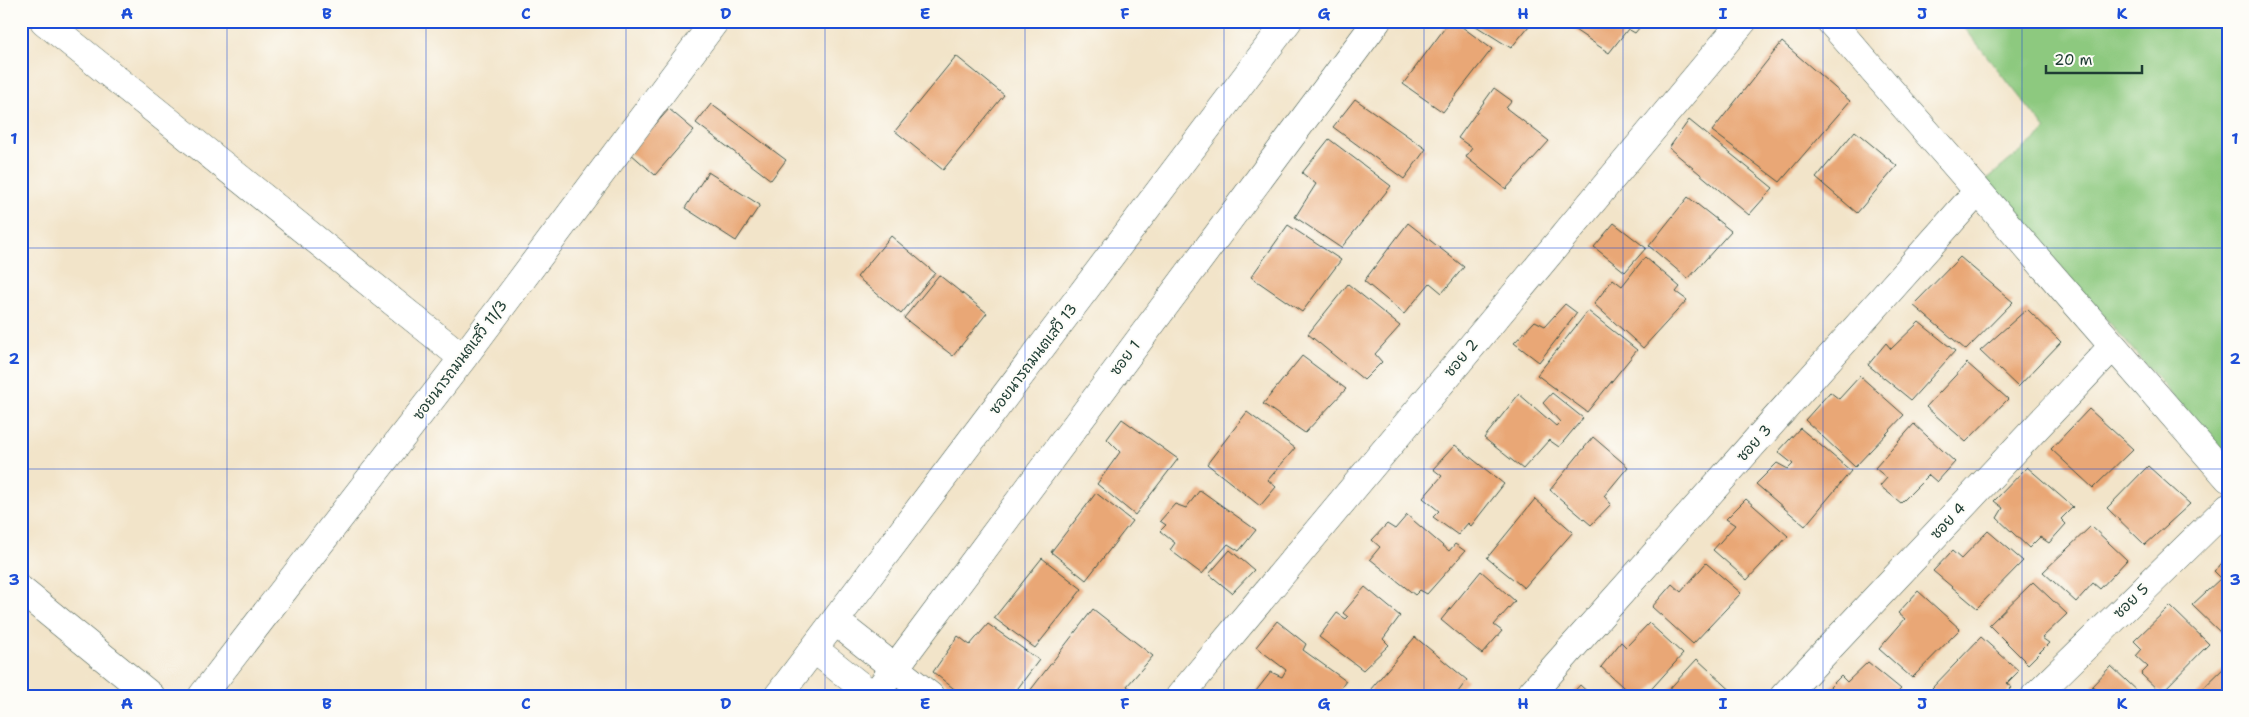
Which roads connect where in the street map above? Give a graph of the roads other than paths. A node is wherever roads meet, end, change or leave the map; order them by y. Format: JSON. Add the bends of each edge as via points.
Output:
{"nodes":[{"id":1,"x":44,"y":21,"type":"edge"},
{"id":2,"x":716,"y":21,"type":"edge"},
{"id":3,"x":1288,"y":21,"type":"edge"},
{"id":4,"x":1377,"y":21,"type":"edge"},
{"id":5,"x":1743,"y":21,"type":"edge"},
{"id":6,"x":1830,"y":21,"type":"edge"},
{"id":7,"x":1978,"y":191,"type":"junction"},
{"id":8,"x":2113,"y":346,"type":"junction"},
{"id":9,"x":463,"y":358,"type":"junction"},
{"id":10,"x":2228,"y":478,"type":"edge"},
{"id":11,"x":2228,"y":507,"type":"edge"},
{"id":12,"x":21,"y":590,"type":"edge"},
{"id":13,"x":836,"y":620,"type":"junction"},
{"id":14,"x":814,"y":649,"type":"junction"},
{"id":15,"x":894,"y":667,"type":"junction"},
{"id":16,"x":151,"y":696,"type":"edge"},
{"id":17,"x":202,"y":696,"type":"edge"},
{"id":18,"x":778,"y":696,"type":"edge"},
{"id":19,"x":874,"y":696,"type":"edge"},
{"id":20,"x":930,"y":696,"type":"edge"},
{"id":21,"x":1180,"y":696,"type":"edge"},
{"id":22,"x":1529,"y":696,"type":"edge"},
{"id":23,"x":1784,"y":696,"type":"edge"},
{"id":24,"x":2035,"y":696,"type":"edge"}],
"edges":[{"from":1,"to":9,"type":"street"},
{"from":2,"to":9,"type":"street","name":"ซอยนารถมนตเสวี 11/3"},
{"from":3,"to":13,"type":"street","name":"ซอยนารถมนตเสวี 13"},
{"from":4,"to":15,"type":"street","name":"ซอย 1"},
{"from":5,"to":21,"type":"street","name":"ซอย 2"},
{"from":6,"to":7,"type":"street"},
{"from":7,"to":8,"type":"street"},
{"from":7,"to":22,"type":"street","name":"ซอย 3"},
{"from":8,"to":10,"type":"street"},
{"from":8,"to":23,"type":"street","name":"ซอย 4"},
{"from":9,"to":17,"type":"street","name":"ซอยนารถมนตเสวี 11/3"},
{"from":11,"to":24,"type":"street","name":"ซอย 5"},
{"from":12,"to":16,"type":"street"},
{"from":13,"to":14,"type":"street","name":"ซอยนารถมนตเสวี 13"},
{"from":13,"to":15,"type":"street"},
{"from":14,"to":18,"type":"street","name":"ซอยนารถมนตเสวี 13"},
{"from":14,"to":19,"type":"street"},
{"from":15,"to":19,"type":"street","name":"ซอย 1"},
{"from":15,"to":20,"type":"street"}]}
